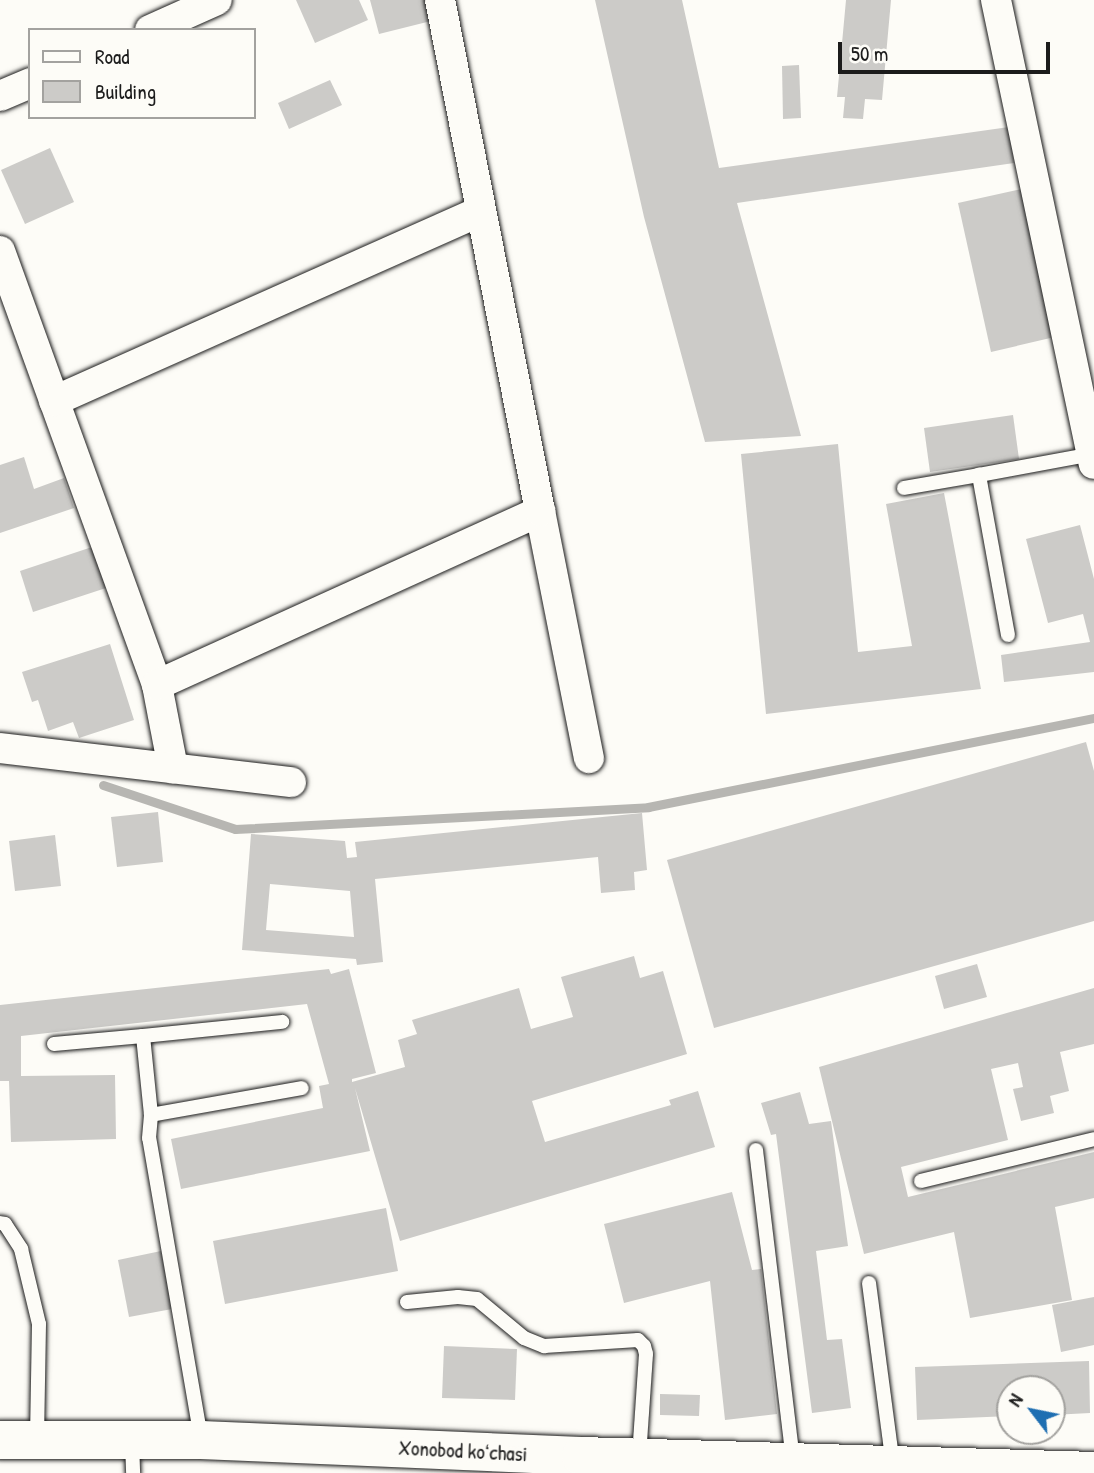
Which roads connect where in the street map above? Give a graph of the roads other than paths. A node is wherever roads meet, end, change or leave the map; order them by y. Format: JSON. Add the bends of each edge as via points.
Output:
{"nodes":[{"id":1,"x":217,"y":0,"type":"edge"},
{"id":2,"x":440,"y":0,"type":"edge"},
{"id":3,"x":996,"y":0,"type":"edge"},
{"id":4,"x":154,"y":28,"type":"edge"},
{"id":5,"x":28,"y":84,"type":"edge"},
{"id":6,"x":0,"y":96,"type":"edge"},
{"id":7,"x":481,"y":211,"type":"junction"},
{"id":8,"x":0,"y":251,"type":"edge"},
{"id":9,"x":54,"y":401,"type":"junction"},
{"id":10,"x":1093,"y":459,"type":"edge"},
{"id":11,"x":979,"y":475,"type":"junction"},
{"id":12,"x":904,"y":488,"type":"dead end"},
{"id":13,"x":540,"y":511,"type":"junction"},
{"id":14,"x":1008,"y":635,"type":"dead end"},
{"id":15,"x":157,"y":685,"type":"junction"},
{"id":16,"x":0,"y":748,"type":"edge"},
{"id":17,"x":589,"y":758,"type":"dead end"},
{"id":18,"x":173,"y":768,"type":"junction"},
{"id":19,"x":291,"y":782,"type":"dead end"},
{"id":20,"x":282,"y":1022,"type":"dead end"},
{"id":21,"x":143,"y":1036,"type":"junction"},
{"id":22,"x":54,"y":1044,"type":"dead end"},
{"id":23,"x":302,"y":1088,"type":"dead end"},
{"id":24,"x":151,"y":1115,"type":"junction"},
{"id":25,"x":1094,"y":1139,"type":"edge"},
{"id":26,"x":756,"y":1150,"type":"dead end"},
{"id":27,"x":921,"y":1181,"type":"dead end"},
{"id":28,"x":0,"y":1223,"type":"edge"},
{"id":29,"x":869,"y":1283,"type":"dead end"},
{"id":30,"x":407,"y":1302,"type":"dead end"},
{"id":31,"x":19,"y":1440,"type":"edge"},
{"id":32,"x":201,"y":1440,"type":"junction"},
{"id":33,"x":132,"y":1456,"type":"edge"},
{"id":34,"x":639,"y":1458,"type":"junction"},
{"id":35,"x":793,"y":1463,"type":"junction"},
{"id":36,"x":581,"y":1465,"type":"edge"},
{"id":37,"x":893,"y":1466,"type":"junction"},
{"id":38,"x":1094,"y":1471,"type":"edge"}],
"edges":[{"from":1,"to":4,"type":"street"},
{"from":2,"to":7,"type":"street"},
{"from":3,"to":10,"type":"street"},
{"from":5,"to":6,"type":"street"},
{"from":7,"to":9,"type":"street"},
{"from":7,"to":13,"type":"street"},
{"from":8,"to":9,"type":"street"},
{"from":9,"to":15,"type":"street"},
{"from":10,"to":11,"type":"lane"},
{"from":11,"to":12,"type":"lane"},
{"from":11,"to":14,"type":"lane"},
{"from":13,"to":15,"type":"street"},
{"from":13,"to":17,"type":"street"},
{"from":15,"to":18,"type":"street"},
{"from":16,"to":18,"type":"street"},
{"from":18,"to":19,"type":"street"},
{"from":20,"to":21,"type":"lane"},
{"from":21,"to":22,"type":"lane"},
{"from":21,"to":24,"type":"lane"},
{"from":23,"to":24,"type":"lane"},
{"from":24,"to":32,"type":"lane","via":[[149,1138]]},
{"from":25,"to":27,"type":"lane"},
{"from":26,"to":35,"type":"lane"},
{"from":28,"to":31,"type":"lane","via":[[21,1249],[38,1324]]},
{"from":29,"to":37,"type":"lane"},
{"from":30,"to":34,"type":"lane","via":[[458,1297],[477,1300],[524,1338],[544,1346],[638,1340],[646,1354]]},
{"from":31,"to":33,"type":"main road","name":"Xonobod koʻchasi"},
{"from":32,"to":33,"type":"main road","name":"Xonobod koʻchasi"},
{"from":32,"to":36,"type":"main road","name":"Xonobod koʻchasi"},
{"from":34,"to":35,"type":"main road","name":"Xonobod koʻchasi"},
{"from":34,"to":36,"type":"main road","name":"Xonobod koʻchasi"},
{"from":35,"to":37,"type":"main road","name":"Xonobod koʻchasi"},
{"from":37,"to":38,"type":"main road","name":"Xonobod koʻchasi"}]}
